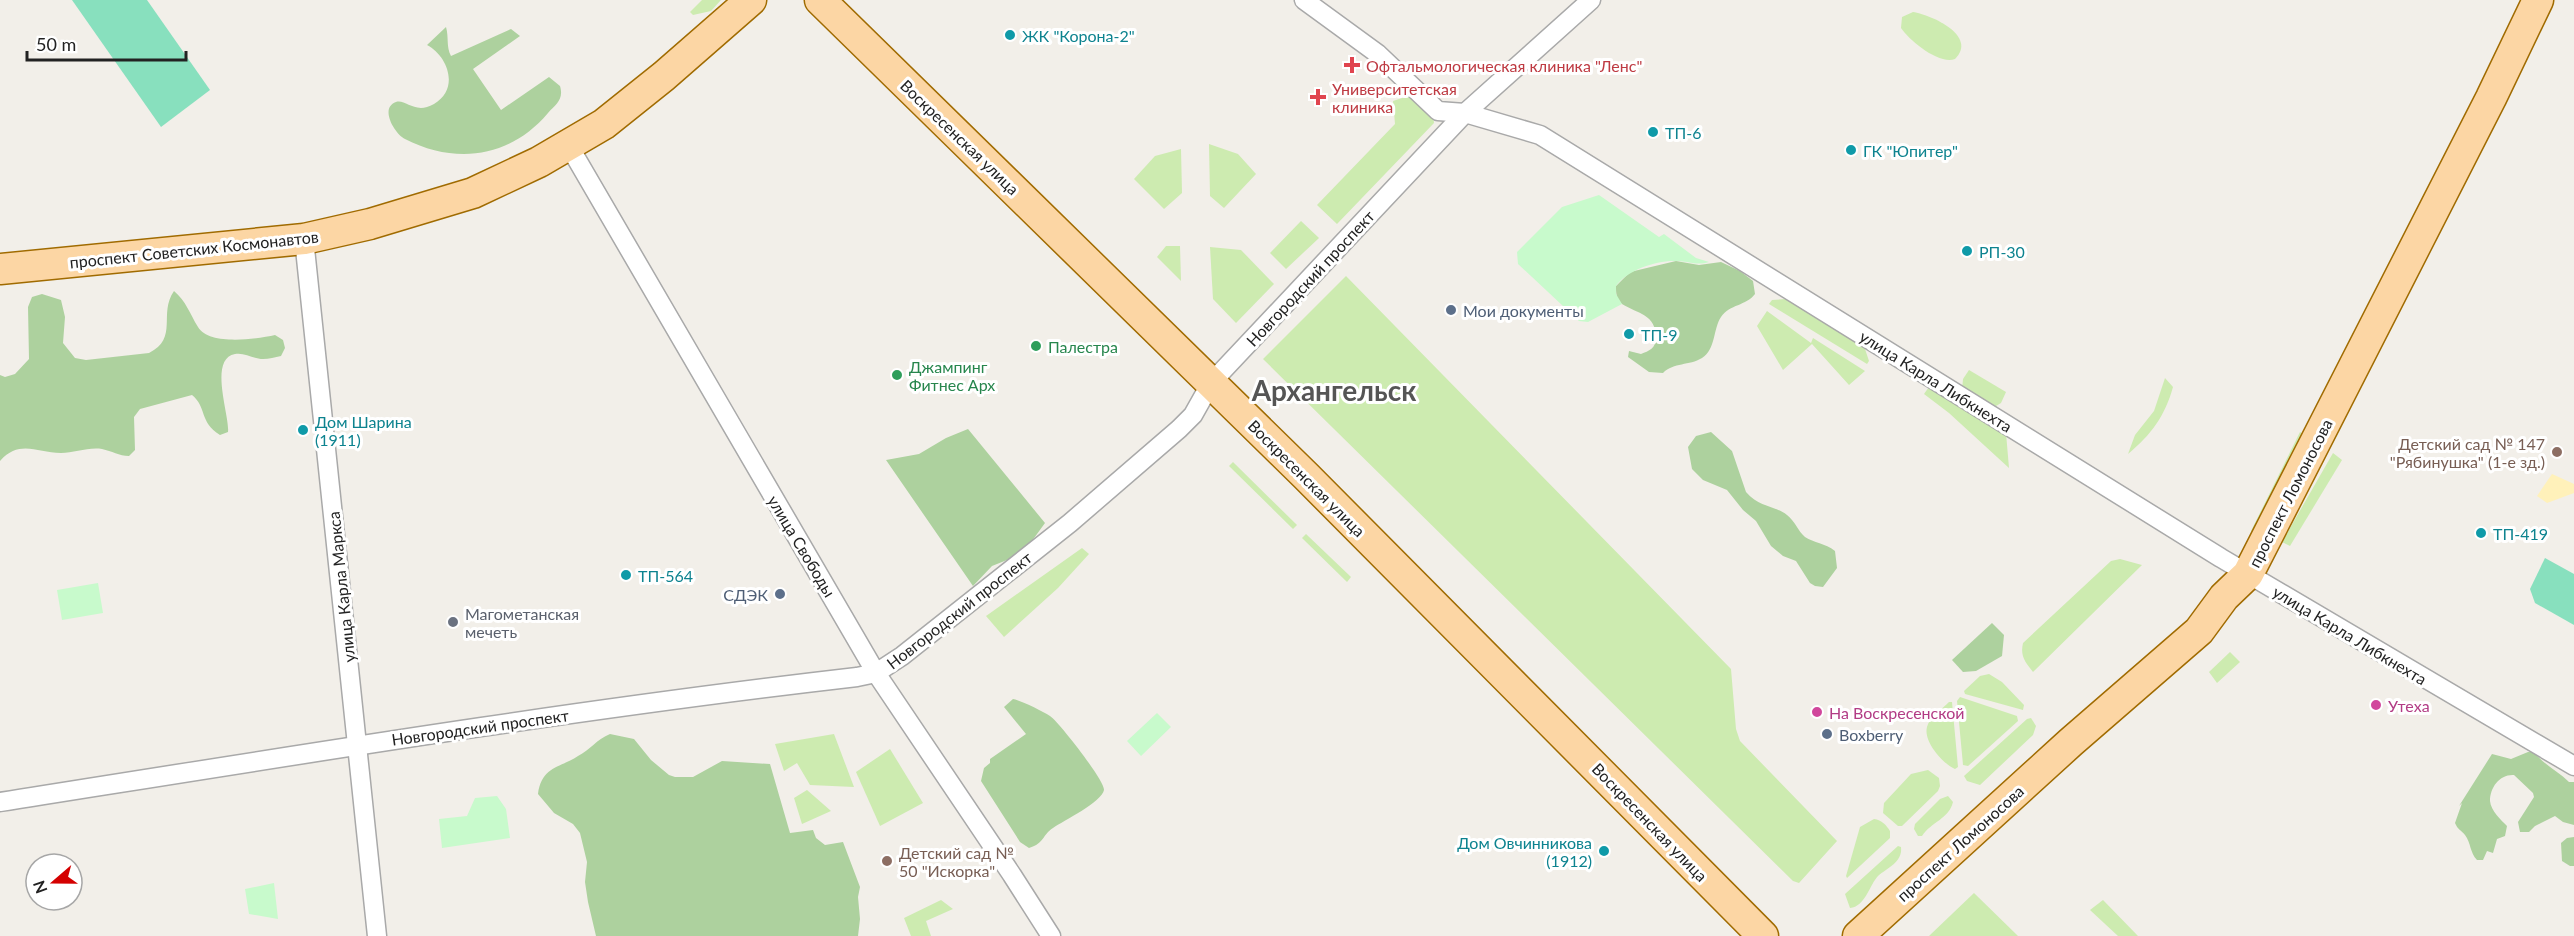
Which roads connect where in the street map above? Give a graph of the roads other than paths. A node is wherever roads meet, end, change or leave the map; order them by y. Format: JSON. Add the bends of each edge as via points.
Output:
{"nodes":[{"id":1,"x":751,"y":0,"type":"edge"},
{"id":2,"x":820,"y":0,"type":"edge"},
{"id":3,"x":1304,"y":0,"type":"edge"},
{"id":4,"x":1591,"y":0,"type":"edge"},
{"id":5,"x":2538,"y":0,"type":"edge"},
{"id":6,"x":1466,"y":113,"type":"junction"},
{"id":7,"x":569,"y":146,"type":"junction"},
{"id":8,"x":304,"y":239,"type":"junction"},
{"id":9,"x":0,"y":269,"type":"edge"},
{"id":10,"x":1211,"y":382,"type":"junction"},
{"id":11,"x":2248,"y":574,"type":"junction"},
{"id":12,"x":876,"y":673,"type":"junction"},
{"id":13,"x":358,"y":745,"type":"junction"},
{"id":14,"x":2574,"y":766,"type":"edge"},
{"id":15,"x":0,"y":802,"type":"edge"},
{"id":16,"x":377,"y":936,"type":"edge"},
{"id":17,"x":1051,"y":936,"type":"edge"},
{"id":18,"x":1763,"y":936,"type":"edge"},
{"id":19,"x":1858,"y":936,"type":"edge"}],
"edges":[{"from":1,"to":7,"type":"main road","name":"проспект Советских Космонавтов","via":[[654,84]]},
{"from":2,"to":10,"type":"main road","name":"Воскресенская улица"},
{"from":3,"to":6,"type":"street","name":"улица Карла Либкнехта","via":[[1378,54],[1438,111]]},
{"from":4,"to":6,"type":"street","name":"Новгородский проспект"},
{"from":5,"to":11,"type":"main road","name":"проспект Ломоносова"},
{"from":6,"to":10,"type":"street","name":"Новгородский проспект"},
{"from":6,"to":11,"type":"street","name":"улица Карла Либкнехта","via":[[1540,135]]},
{"from":7,"to":8,"type":"main road","name":"проспект Советских Космонавтов","via":[[481,189],[435,206]]},
{"from":7,"to":12,"type":"street","name":"улица Свободы"},
{"from":8,"to":9,"type":"main road","name":"проспект Советских Космонавтов"},
{"from":8,"to":13,"type":"street","name":"улица Карла Маркса"},
{"from":10,"to":12,"type":"street","name":"Новгородский проспект","via":[[1193,415],[1179,429],[1051,538]]},
{"from":10,"to":18,"type":"main road","name":"Воскресенская улица"},
{"from":11,"to":14,"type":"street","name":"улица Карла Либкнехта"},
{"from":11,"to":19,"type":"main road","name":"проспект Ломоносова","via":[[2224,597],[2199,631]]},
{"from":12,"to":13,"type":"street","name":"Новгородский проспект"},
{"from":12,"to":17,"type":"street","name":"улица Свободы"},
{"from":13,"to":15,"type":"street","name":"Новгородский проспект"},
{"from":13,"to":16,"type":"street","name":"улица Карла Маркса"}]}
